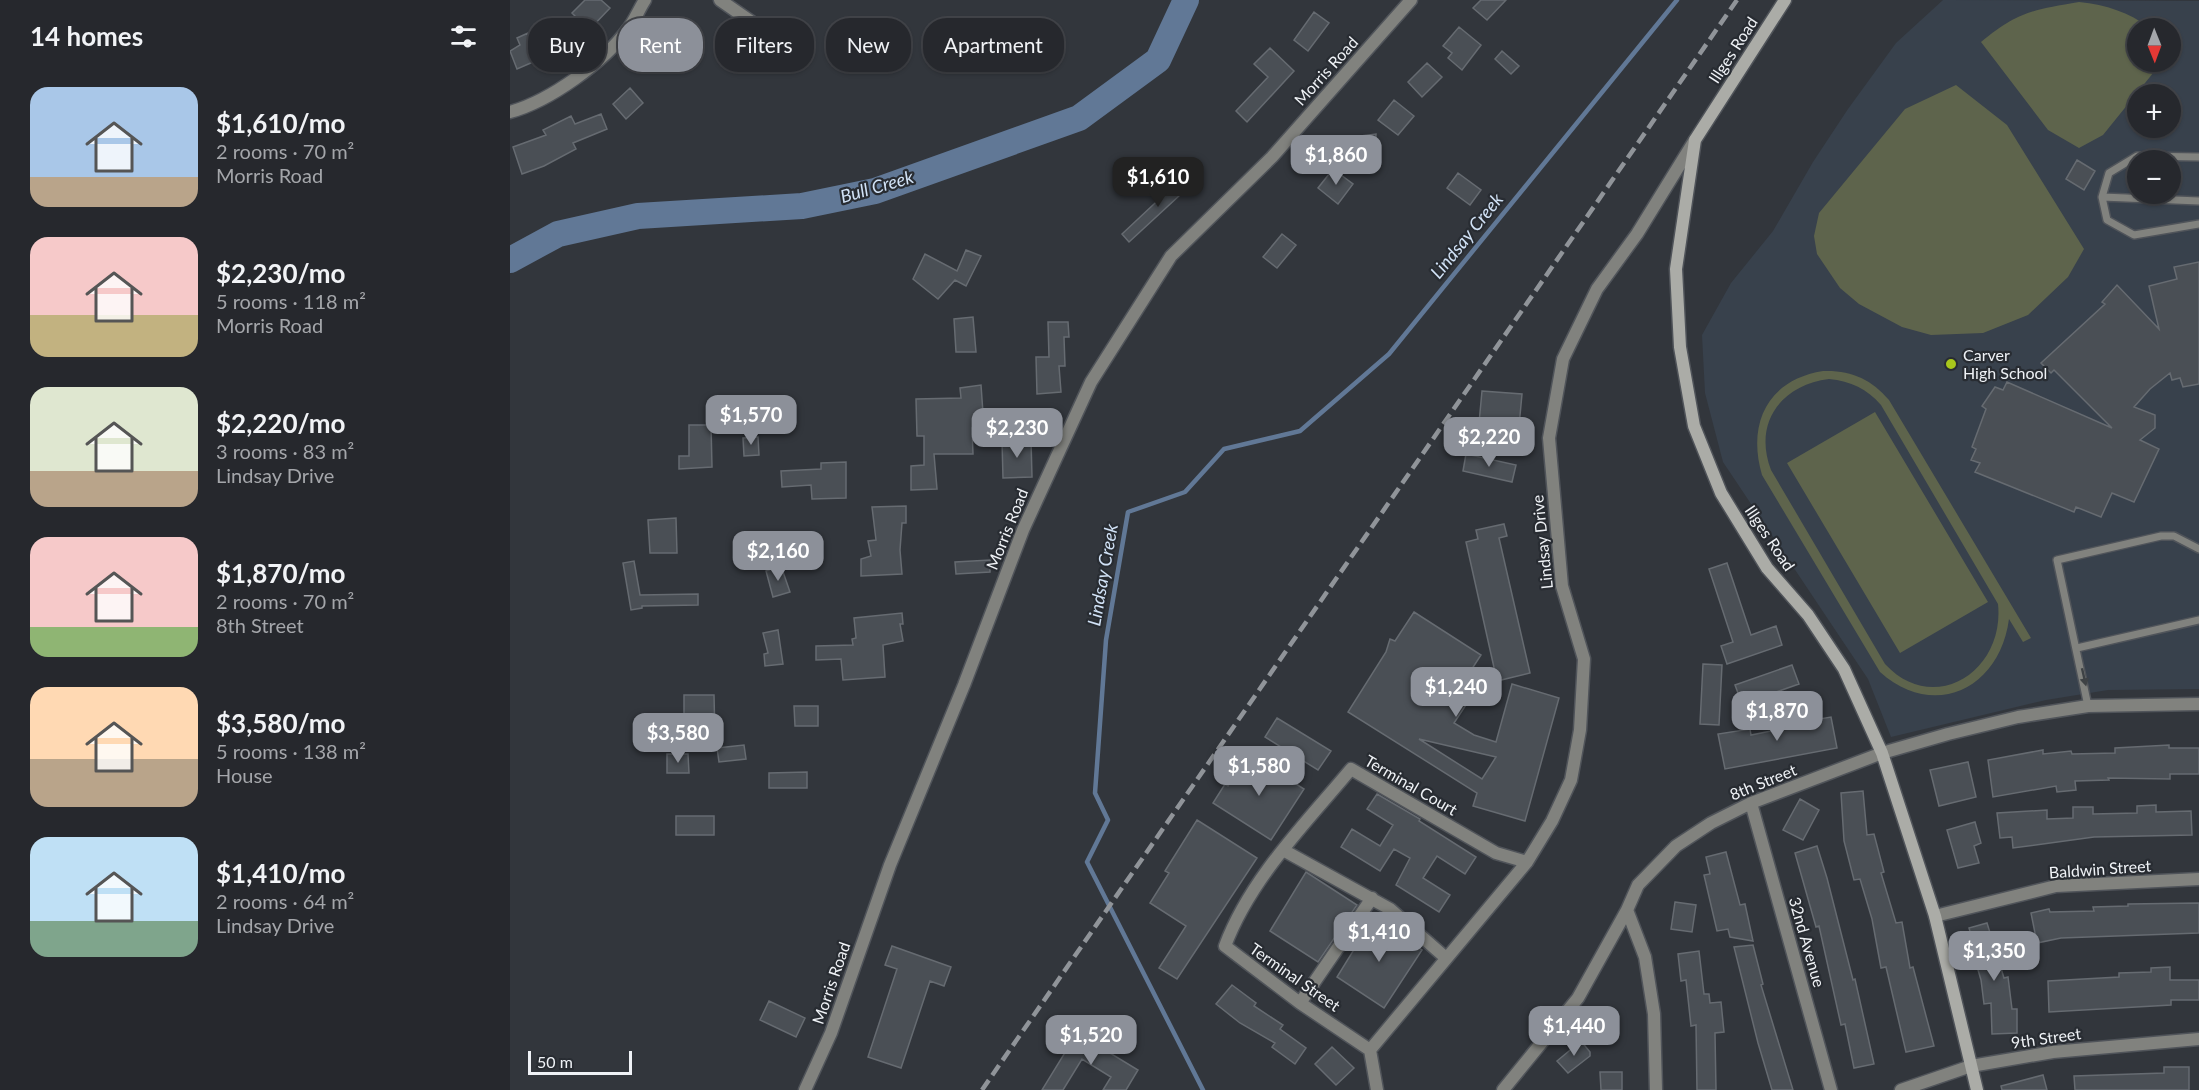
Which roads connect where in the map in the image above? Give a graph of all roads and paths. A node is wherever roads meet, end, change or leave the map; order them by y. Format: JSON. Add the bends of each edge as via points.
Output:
{"nodes":[{"id":1,"x":645,"y":0,"type":"edge"},
{"id":2,"x":720,"y":0,"type":"edge"},
{"id":3,"x":1411,"y":0,"type":"edge"},
{"id":4,"x":1785,"y":0,"type":"edge"},
{"id":5,"x":746,"y":18,"type":"edge"},
{"id":6,"x":510,"y":112,"type":"edge"},
{"id":7,"x":1695,"y":140,"type":"junction"},
{"id":8,"x":2199,"y":157,"type":"edge"},
{"id":9,"x":2102,"y":197,"type":"junction"},
{"id":10,"x":2199,"y":201,"type":"edge"},
{"id":11,"x":2199,"y":224,"type":"edge"},
{"id":12,"x":2199,"y":549,"type":"edge"},
{"id":13,"x":2199,"y":620,"type":"edge"},
{"id":14,"x":2077,"y":648,"type":"junction"},
{"id":15,"x":2199,"y":704,"type":"edge"},
{"id":16,"x":2088,"y":706,"type":"junction"},
{"id":17,"x":1882,"y":753,"type":"junction"},
{"id":18,"x":1751,"y":803,"type":"junction"},
{"id":19,"x":1283,"y":850,"type":"junction"},
{"id":20,"x":1527,"y":862,"type":"junction"},
{"id":21,"x":2199,"y":879,"type":"edge"},
{"id":22,"x":1256,"y":889,"type":"joint"},
{"id":23,"x":1372,"y":898,"type":"junction"},
{"id":24,"x":1627,"y":910,"type":"junction"},
{"id":25,"x":1935,"y":916,"type":"junction"},
{"id":26,"x":1446,"y":958,"type":"junction"},
{"id":27,"x":1300,"y":1003,"type":"junction"},
{"id":28,"x":2199,"y":1039,"type":"edge"},
{"id":29,"x":1370,"y":1050,"type":"junction"},
{"id":30,"x":1971,"y":1065,"type":"junction"},
{"id":31,"x":805,"y":1090,"type":"edge"},
{"id":32,"x":1377,"y":1090,"type":"edge"},
{"id":33,"x":1503,"y":1090,"type":"edge"},
{"id":34,"x":1656,"y":1090,"type":"edge"},
{"id":35,"x":1832,"y":1090,"type":"edge"},
{"id":36,"x":1901,"y":1090,"type":"edge"},
{"id":37,"x":1977,"y":1090,"type":"edge"}],
"edges":[{"from":1,"to":6,"type":"street","via":[[628,28],[599,60],[557,89]]},
{"from":2,"to":5,"type":"street"},
{"from":3,"to":31,"type":"street","name":"Morris Road","via":[[1272,157],[1171,256],[1090,382],[1023,530],[890,865],[831,1034]]},
{"from":4,"to":7,"type":"street","name":"Illges Road"},
{"from":7,"to":17,"type":"street","name":"Illges Road","via":[[1676,269],[1680,347],[1694,426],[1721,493],[1767,568],[1808,615],[1844,669]]},
{"from":7,"to":20,"type":"street","name":"Lindsay Drive","via":[[1597,290],[1563,359],[1550,438],[1562,586],[1584,659],[1580,730],[1571,780]]},
{"from":8,"to":9,"type":"lane","via":[[2137,156],[2109,173]]},
{"from":9,"to":10,"type":"lane"},
{"from":9,"to":11,"type":"lane","via":[[2108,220],[2134,235]]},
{"from":12,"to":14,"type":"lane","via":[[2174,536],[2161,536],[2057,560]]},
{"from":13,"to":14,"type":"lane"},
{"from":14,"to":16,"type":"lane","one_way":true},
{"from":15,"to":16,"type":"street","name":"8th Street"},
{"from":16,"to":17,"type":"street","name":"8th Street","via":[[2018,717]]},
{"from":17,"to":18,"type":"street","name":"8th Street"},
{"from":17,"to":25,"type":"street","name":"Illges Road"},
{"from":18,"to":24,"type":"street","name":"8th Street","via":[[1676,846],[1638,885]]},
{"from":18,"to":35,"type":"street","name":"32nd Avenue"},
{"from":19,"to":20,"type":"street","name":"Terminal Court","via":[[1351,769],[1496,853]]},
{"from":19,"to":22,"type":"street","name":"Terminal Court"},
{"from":19,"to":23,"type":"street"},
{"from":20,"to":26,"type":"street","name":"Lindsay Drive"},
{"from":21,"to":25,"type":"street","name":"Baldwin Street","via":[[2056,886]]},
{"from":22,"to":27,"type":"street","name":"Terminal Street","via":[[1235,921],[1225,946]]},
{"from":23,"to":26,"type":"street"},
{"from":23,"to":27,"type":"street"},
{"from":24,"to":33,"type":"street","name":"8th Street","via":[[1578,998]]},
{"from":24,"to":34,"type":"street","via":[[1645,957],[1654,1014]]},
{"from":25,"to":30,"type":"street","name":"Illges Road"},
{"from":26,"to":29,"type":"street","name":"Lindsay Drive"},
{"from":27,"to":29,"type":"street","name":"Terminal Street"},
{"from":28,"to":30,"type":"street","name":"9th Street","via":[[2052,1052]]},
{"from":29,"to":32,"type":"street"},
{"from":30,"to":36,"type":"street","name":"9th Street"},
{"from":30,"to":37,"type":"street","name":"Illges Road"}]}
